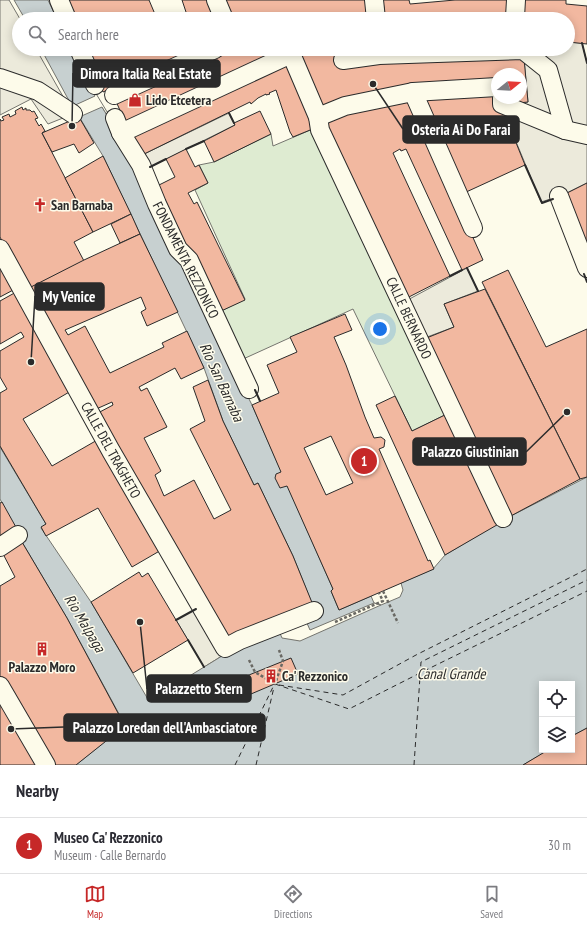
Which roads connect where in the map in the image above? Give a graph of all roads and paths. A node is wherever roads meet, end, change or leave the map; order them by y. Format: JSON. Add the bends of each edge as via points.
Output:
{"nodes":[{"id":1,"x":59,"y":0,"type":"edge"},
{"id":2,"x":216,"y":0,"type":"edge"},
{"id":3,"x":374,"y":0,"type":"edge"},
{"id":4,"x":64,"y":12,"type":"edge"},
{"id":5,"x":221,"y":12,"type":"edge"},
{"id":6,"x":375,"y":12,"type":"edge"},
{"id":7,"x":82,"y":56,"type":"edge"},
{"id":8,"x":200,"y":56,"type":"edge"},
{"id":9,"x":284,"y":56,"type":"edge"},
{"id":10,"x":290,"y":56,"type":"edge"},
{"id":11,"x":361,"y":56,"type":"edge"},
{"id":12,"x":526,"y":56,"type":"edge"},
{"id":13,"x":343,"y":60,"type":"dead end"},
{"id":14,"x":0,"y":78,"type":"edge"},
{"id":15,"x":95,"y":85,"type":"dead end"},
{"id":16,"x":491,"y":87,"type":"edge"},
{"id":17,"x":413,"y":92,"type":"junction"},
{"id":18,"x":114,"y":95,"type":"dead end"},
{"id":19,"x":509,"y":104,"type":"edge"},
{"id":20,"x":73,"y":114,"type":"dead end"},
{"id":21,"x":318,"y":117,"type":"junction"},
{"id":22,"x":565,"y":130,"type":"junction"},
{"id":23,"x":587,"y":135,"type":"edge"},
{"id":24,"x":559,"y":196,"type":"dead end"},
{"id":25,"x":473,"y":228,"type":"dead end"},
{"id":26,"x":0,"y":249,"type":"edge"},
{"id":27,"x":587,"y":268,"type":"edge"},
{"id":28,"x":249,"y":389,"type":"dead end"},
{"id":29,"x":503,"y":518,"type":"dead end"},
{"id":30,"x":18,"y":535,"type":"dead end"},
{"id":31,"x":0,"y":547,"type":"edge"},
{"id":32,"x":383,"y":591,"type":"dead end"},
{"id":33,"x":379,"y":593,"type":"dead end"},
{"id":34,"x":314,"y":610,"type":"dead end"},
{"id":35,"x":334,"y":622,"type":"dead end"},
{"id":36,"x":398,"y":623,"type":"dead end"},
{"id":37,"x":270,"y":628,"type":"junction"},
{"id":38,"x":232,"y":644,"type":"junction"},
{"id":39,"x":0,"y":686,"type":"edge"},
{"id":40,"x":46,"y":765,"type":"edge"}],
"edges":[{"from":1,"to":4,"type":"street"},
{"from":2,"to":5,"type":"street"},
{"from":3,"to":6,"type":"street"},
{"from":7,"to":15,"type":"street"},
{"from":8,"to":18,"type":"street"},
{"from":9,"to":28,"type":"street","name":"FONDAMENTA REZZONICO","via":[[153,119],[121,127],[142,164],[178,249],[189,260]]},
{"from":10,"to":21,"type":"street","name":"CALLE BERNARDO"},
{"from":11,"to":13,"type":"street"},
{"from":12,"to":22,"type":"street","via":[[548,70]]},
{"from":14,"to":20,"type":"street","via":[[38,91]]},
{"from":16,"to":17,"type":"street"},
{"from":17,"to":21,"type":"street","via":[[345,106]]},
{"from":17,"to":25,"type":"street"},
{"from":19,"to":22,"type":"street"},
{"from":21,"to":29,"type":"street","name":"CALLE BERNARDO","via":[[320,130]]},
{"from":22,"to":23,"type":"street"},
{"from":24,"to":27,"type":"street"},
{"from":26,"to":38,"type":"street","name":"CALLE DEL TRAGHETO","via":[[111,451]]},
{"from":30,"to":31,"type":"street"},
{"from":32,"to":36,"type":"path"},
{"from":33,"to":35,"type":"path","via":[[383,601]]},
{"from":34,"to":37,"type":"street"},
{"from":37,"to":38,"type":"street"},
{"from":37,"to":38,"type":"path","via":[[283,661],[275,684],[255,672]]},
{"from":39,"to":40,"type":"street"}]}
